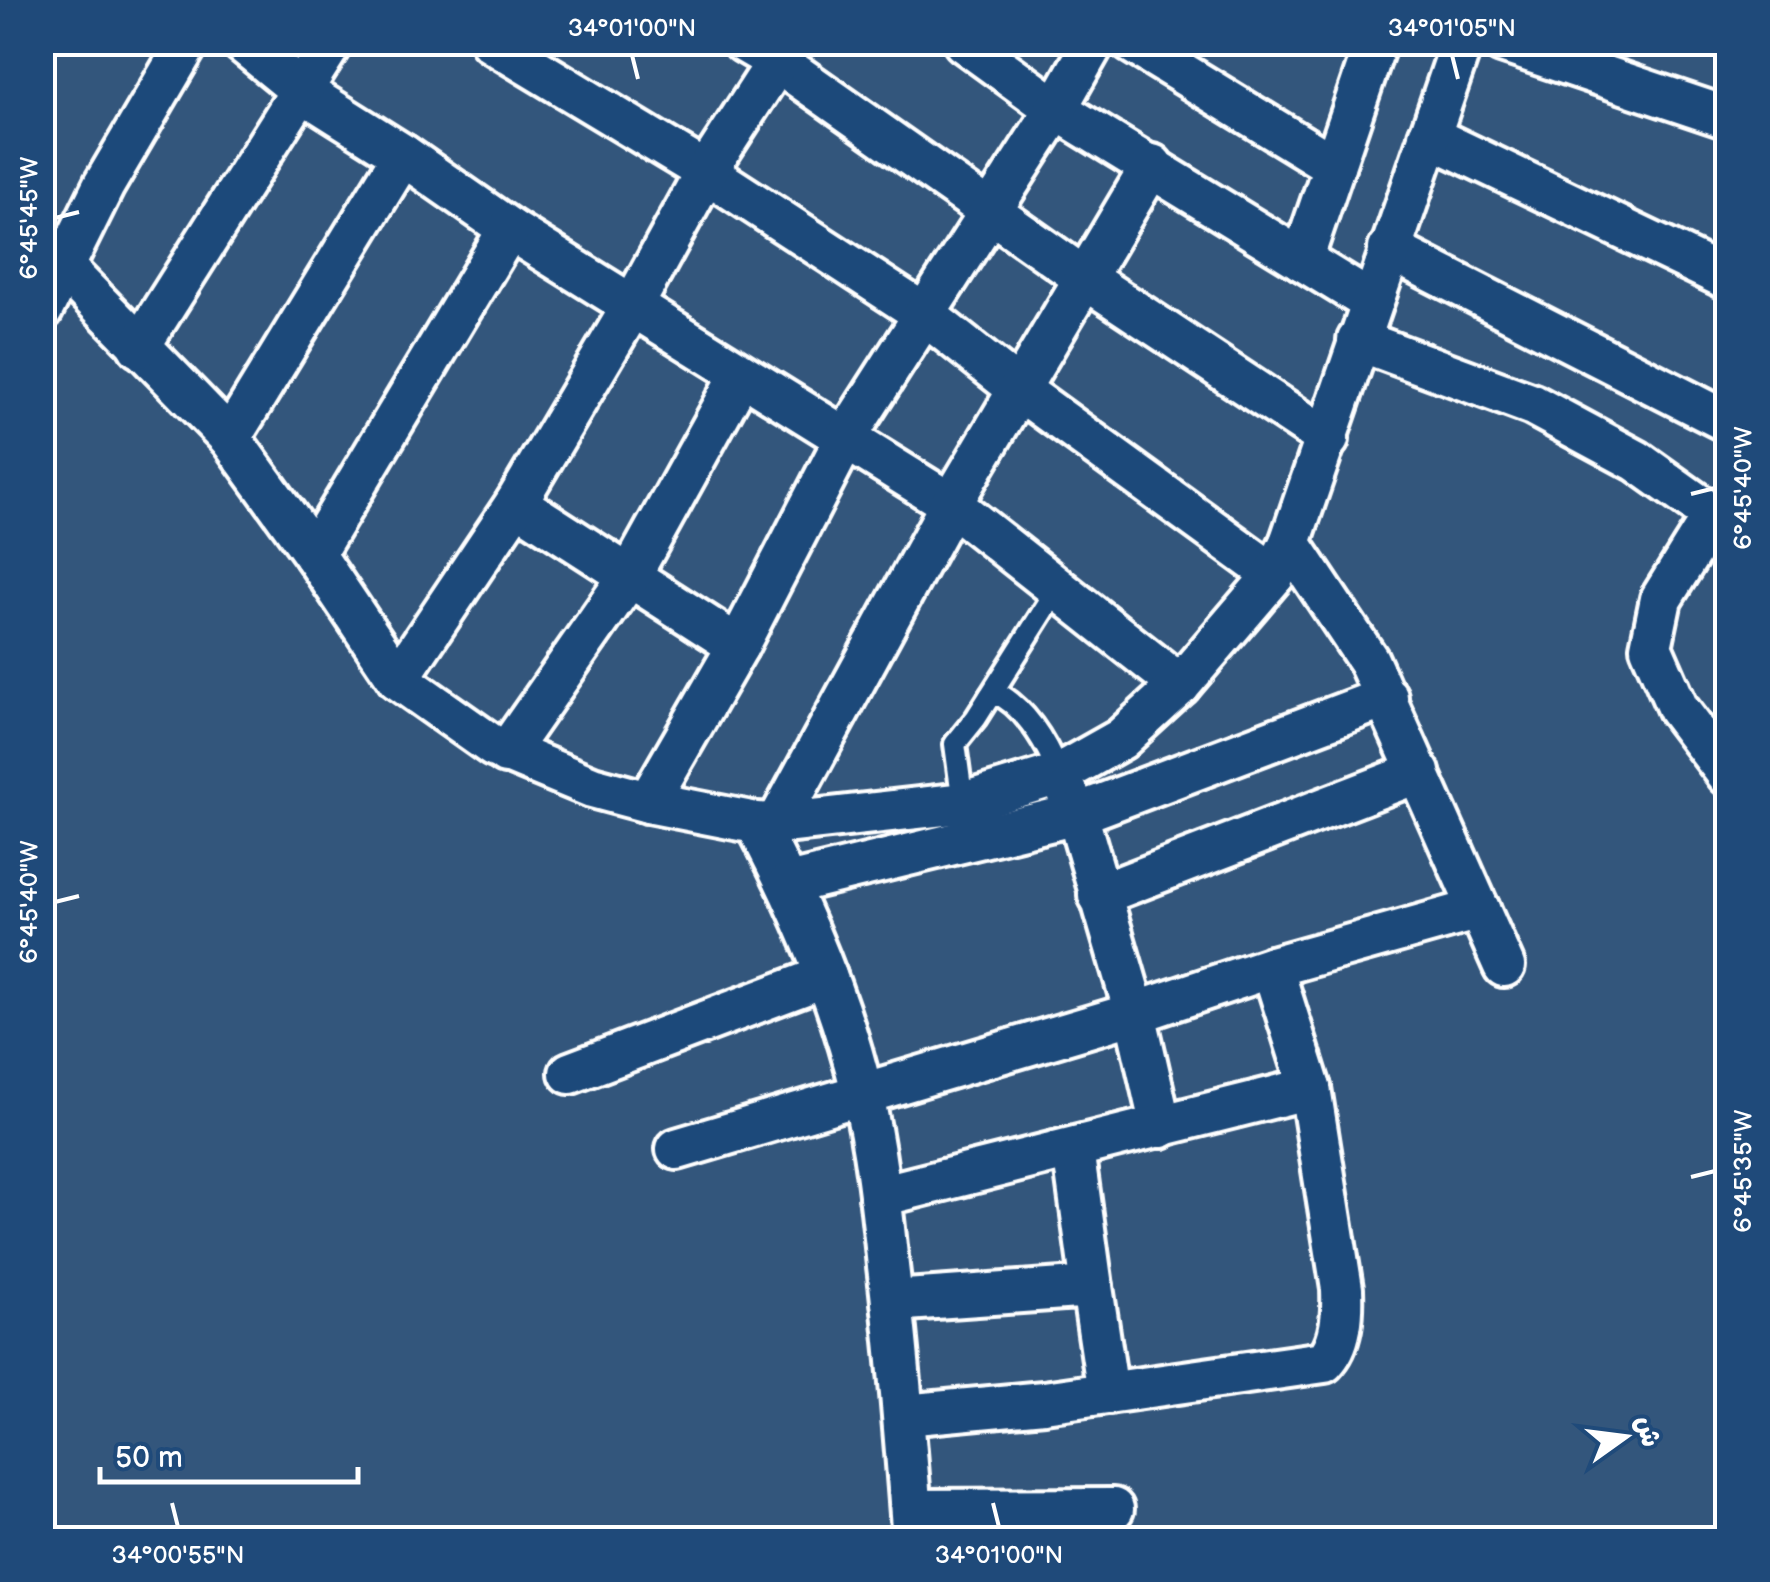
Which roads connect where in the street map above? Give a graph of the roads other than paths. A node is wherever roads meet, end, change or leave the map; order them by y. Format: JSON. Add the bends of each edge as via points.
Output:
{"nodes":[{"id":1,"x":188,"y":42,"type":"edge"},
{"id":2,"x":242,"y":42,"type":"edge"},
{"id":3,"x":332,"y":42,"type":"edge"},
{"id":4,"x":491,"y":42,"type":"edge"},
{"id":5,"x":964,"y":42,"type":"edge"},
{"id":6,"x":1094,"y":42,"type":"edge"},
{"id":7,"x":1131,"y":42,"type":"edge"},
{"id":8,"x":1376,"y":42,"type":"edge"},
{"id":9,"x":1462,"y":42,"type":"edge"},
{"id":10,"x":1502,"y":42,"type":"edge"},
{"id":11,"x":771,"y":49,"type":"edge"},
{"id":12,"x":302,"y":92,"type":"junction"},
{"id":13,"x":1056,"y":109,"type":"junction"},
{"id":14,"x":1728,"y":118,"type":"edge"},
{"id":15,"x":1429,"y":136,"type":"junction"},
{"id":16,"x":403,"y":155,"type":"junction"},
{"id":17,"x":1152,"y":165,"type":"junction"},
{"id":18,"x":1334,"y":166,"type":"junction"},
{"id":19,"x":706,"y":172,"type":"junction"},
{"id":20,"x":990,"y":210,"type":"junction"},
{"id":21,"x":508,"y":229,"type":"junction"},
{"id":22,"x":1390,"y":249,"type":"junction"},
{"id":23,"x":53,"y":259,"type":"edge"},
{"id":24,"x":1302,"y":260,"type":"junction"},
{"id":25,"x":1086,"y":279,"type":"junction"},
{"id":26,"x":1728,"y":279,"type":"edge"},
{"id":27,"x":1371,"y":302,"type":"junction"},
{"id":28,"x":632,"y":307,"type":"junction"},
{"id":29,"x":42,"y":310,"type":"edge"},
{"id":30,"x":924,"y":314,"type":"junction"},
{"id":31,"x":1358,"y":340,"type":"junction"},
{"id":32,"x":139,"y":347,"type":"junction"},
{"id":33,"x":740,"y":375,"type":"junction"},
{"id":34,"x":1021,"y":391,"type":"junction"},
{"id":35,"x":1728,"y":422,"type":"edge"},
{"id":36,"x":230,"y":438,"type":"junction"},
{"id":37,"x":846,"y":438,"type":"junction"},
{"id":38,"x":1328,"y":439,"type":"junction"},
{"id":39,"x":516,"y":503,"type":"junction"},
{"id":40,"x":951,"y":504,"type":"junction"},
{"id":41,"x":1721,"y":520,"type":"edge"},
{"id":42,"x":314,"y":554,"type":"junction"},
{"id":43,"x":1282,"y":559,"type":"junction"},
{"id":44,"x":631,"y":574,"type":"junction"},
{"id":45,"x":1058,"y":588,"type":"junction"},
{"id":46,"x":738,"y":646,"type":"junction"},
{"id":47,"x":398,"y":679,"type":"junction"},
{"id":48,"x":1180,"y":684,"type":"junction"},
{"id":49,"x":990,"y":696,"type":"junction"},
{"id":50,"x":1387,"y":697,"type":"junction"},
{"id":51,"x":506,"y":753,"type":"junction"},
{"id":52,"x":1420,"y":772,"type":"junction"},
{"id":53,"x":1058,"y":774,"type":"junction"},
{"id":54,"x":1728,"y":775,"type":"edge"},
{"id":55,"x":648,"y":802,"type":"junction"},
{"id":56,"x":963,"y":803,"type":"junction"},
{"id":57,"x":1077,"y":814,"type":"junction"},
{"id":58,"x":767,"y":824,"type":"junction"},
{"id":59,"x":788,"y":884,"type":"junction"},
{"id":60,"x":1099,"y":894,"type":"junction"},
{"id":61,"x":1479,"y":908,"type":"junction"},
{"id":62,"x":1504,"y":966,"type":"dead end"},
{"id":63,"x":1272,"y":967,"type":"junction"},
{"id":64,"x":826,"y":976,"type":"junction"},
{"id":65,"x":1135,"y":1014,"type":"junction"},
{"id":66,"x":570,"y":1073,"type":"dead end"},
{"id":67,"x":1310,"y":1088,"type":"junction"},
{"id":68,"x":862,"y":1092,"type":"junction"},
{"id":69,"x":1161,"y":1127,"type":"junction"},
{"id":70,"x":677,"y":1149,"type":"dead end"},
{"id":71,"x":1074,"y":1149,"type":"junction"},
{"id":72,"x":880,"y":1196,"type":"junction"},
{"id":73,"x":1092,"y":1287,"type":"junction"},
{"id":74,"x":892,"y":1301,"type":"junction"},
{"id":75,"x":1108,"y":1393,"type":"junction"},
{"id":76,"x":904,"y":1416,"type":"junction"},
{"id":77,"x":1113,"y":1509,"type":"dead end"},
{"id":78,"x":912,"y":1525,"type":"edge"}],
"edges":[{"from":1,"to":23,"type":"street"},
{"from":2,"to":12,"type":"street"},
{"from":3,"to":12,"type":"street"},
{"from":4,"to":19,"type":"street"},
{"from":5,"to":13,"type":"street"},
{"from":6,"to":13,"type":"street"},
{"from":7,"to":18,"type":"street"},
{"from":8,"to":18,"type":"street"},
{"from":9,"to":15,"type":"street"},
{"from":10,"to":14,"type":"street"},
{"from":11,"to":19,"type":"street"},
{"from":11,"to":20,"type":"street"},
{"from":12,"to":16,"type":"street"},
{"from":12,"to":32,"type":"street"},
{"from":13,"to":17,"type":"street"},
{"from":13,"to":20,"type":"street"},
{"from":15,"to":22,"type":"street"},
{"from":15,"to":26,"type":"street"},
{"from":16,"to":21,"type":"street"},
{"from":16,"to":36,"type":"street"},
{"from":17,"to":24,"type":"street"},
{"from":17,"to":25,"type":"street"},
{"from":18,"to":24,"type":"street"},
{"from":19,"to":28,"type":"street"},
{"from":19,"to":30,"type":"street"},
{"from":20,"to":25,"type":"street"},
{"from":20,"to":30,"type":"street"},
{"from":21,"to":28,"type":"street"},
{"from":21,"to":42,"type":"street"},
{"from":22,"to":27,"type":"street"},
{"from":22,"to":35,"type":"street"},
{"from":23,"to":29,"type":"street"},
{"from":23,"to":32,"type":"street"},
{"from":24,"to":27,"type":"street"},
{"from":25,"to":34,"type":"street"},
{"from":25,"to":38,"type":"street"},
{"from":27,"to":31,"type":"street"},
{"from":28,"to":33,"type":"street"},
{"from":28,"to":39,"type":"street"},
{"from":30,"to":34,"type":"street"},
{"from":30,"to":37,"type":"street"},
{"from":31,"to":38,"type":"street"},
{"from":31,"to":41,"type":"street","via":[[1533,405],[1637,461]]},
{"from":32,"to":36,"type":"street"},
{"from":33,"to":37,"type":"street"},
{"from":33,"to":44,"type":"street"},
{"from":34,"to":40,"type":"street"},
{"from":34,"to":43,"type":"street"},
{"from":36,"to":42,"type":"street"},
{"from":37,"to":40,"type":"street"},
{"from":37,"to":46,"type":"street"},
{"from":38,"to":43,"type":"street"},
{"from":39,"to":44,"type":"street"},
{"from":39,"to":47,"type":"street"},
{"from":40,"to":45,"type":"street"},
{"from":40,"to":58,"type":"street"},
{"from":41,"to":54,"type":"street","via":[[1661,598],[1651,647],[1678,709]]},
{"from":42,"to":47,"type":"street"},
{"from":43,"to":48,"type":"street"},
{"from":43,"to":50,"type":"street","via":[[1368,660]]},
{"from":44,"to":46,"type":"street"},
{"from":44,"to":51,"type":"street"},
{"from":45,"to":48,"type":"street"},
{"from":45,"to":49,"type":"lane"},
{"from":46,"to":55,"type":"street"},
{"from":47,"to":51,"type":"street"},
{"from":48,"to":53,"type":"street","via":[[1121,738]]},
{"from":49,"to":53,"type":"lane","via":[[1002,696],[1023,713]]},
{"from":49,"to":56,"type":"lane","via":[[955,744]]},
{"from":50,"to":52,"type":"street"},
{"from":50,"to":57,"type":"street"},
{"from":51,"to":55,"type":"street"},
{"from":52,"to":60,"type":"street"},
{"from":52,"to":61,"type":"street"},
{"from":53,"to":56,"type":"street"},
{"from":53,"to":57,"type":"street"},
{"from":55,"to":58,"type":"street"},
{"from":56,"to":58,"type":"street"},
{"from":57,"to":59,"type":"street"},
{"from":57,"to":60,"type":"street"},
{"from":58,"to":59,"type":"street"},
{"from":59,"to":64,"type":"street"},
{"from":60,"to":65,"type":"street"},
{"from":61,"to":62,"type":"street"},
{"from":61,"to":63,"type":"street"},
{"from":63,"to":65,"type":"street"},
{"from":63,"to":67,"type":"street"},
{"from":64,"to":66,"type":"street"},
{"from":64,"to":68,"type":"street"},
{"from":65,"to":68,"type":"street"},
{"from":65,"to":69,"type":"street"},
{"from":67,"to":69,"type":"street"},
{"from":67,"to":75,"type":"street","via":[[1342,1290],[1343,1312],[1329,1358],[1318,1365]]},
{"from":68,"to":70,"type":"street"},
{"from":68,"to":72,"type":"street"},
{"from":69,"to":71,"type":"street"},
{"from":71,"to":72,"type":"street"},
{"from":71,"to":73,"type":"street"},
{"from":72,"to":74,"type":"street"},
{"from":73,"to":74,"type":"street"},
{"from":73,"to":75,"type":"street"},
{"from":74,"to":76,"type":"street"},
{"from":75,"to":76,"type":"street"},
{"from":76,"to":78,"type":"street"},
{"from":77,"to":78,"type":"street"}]}
